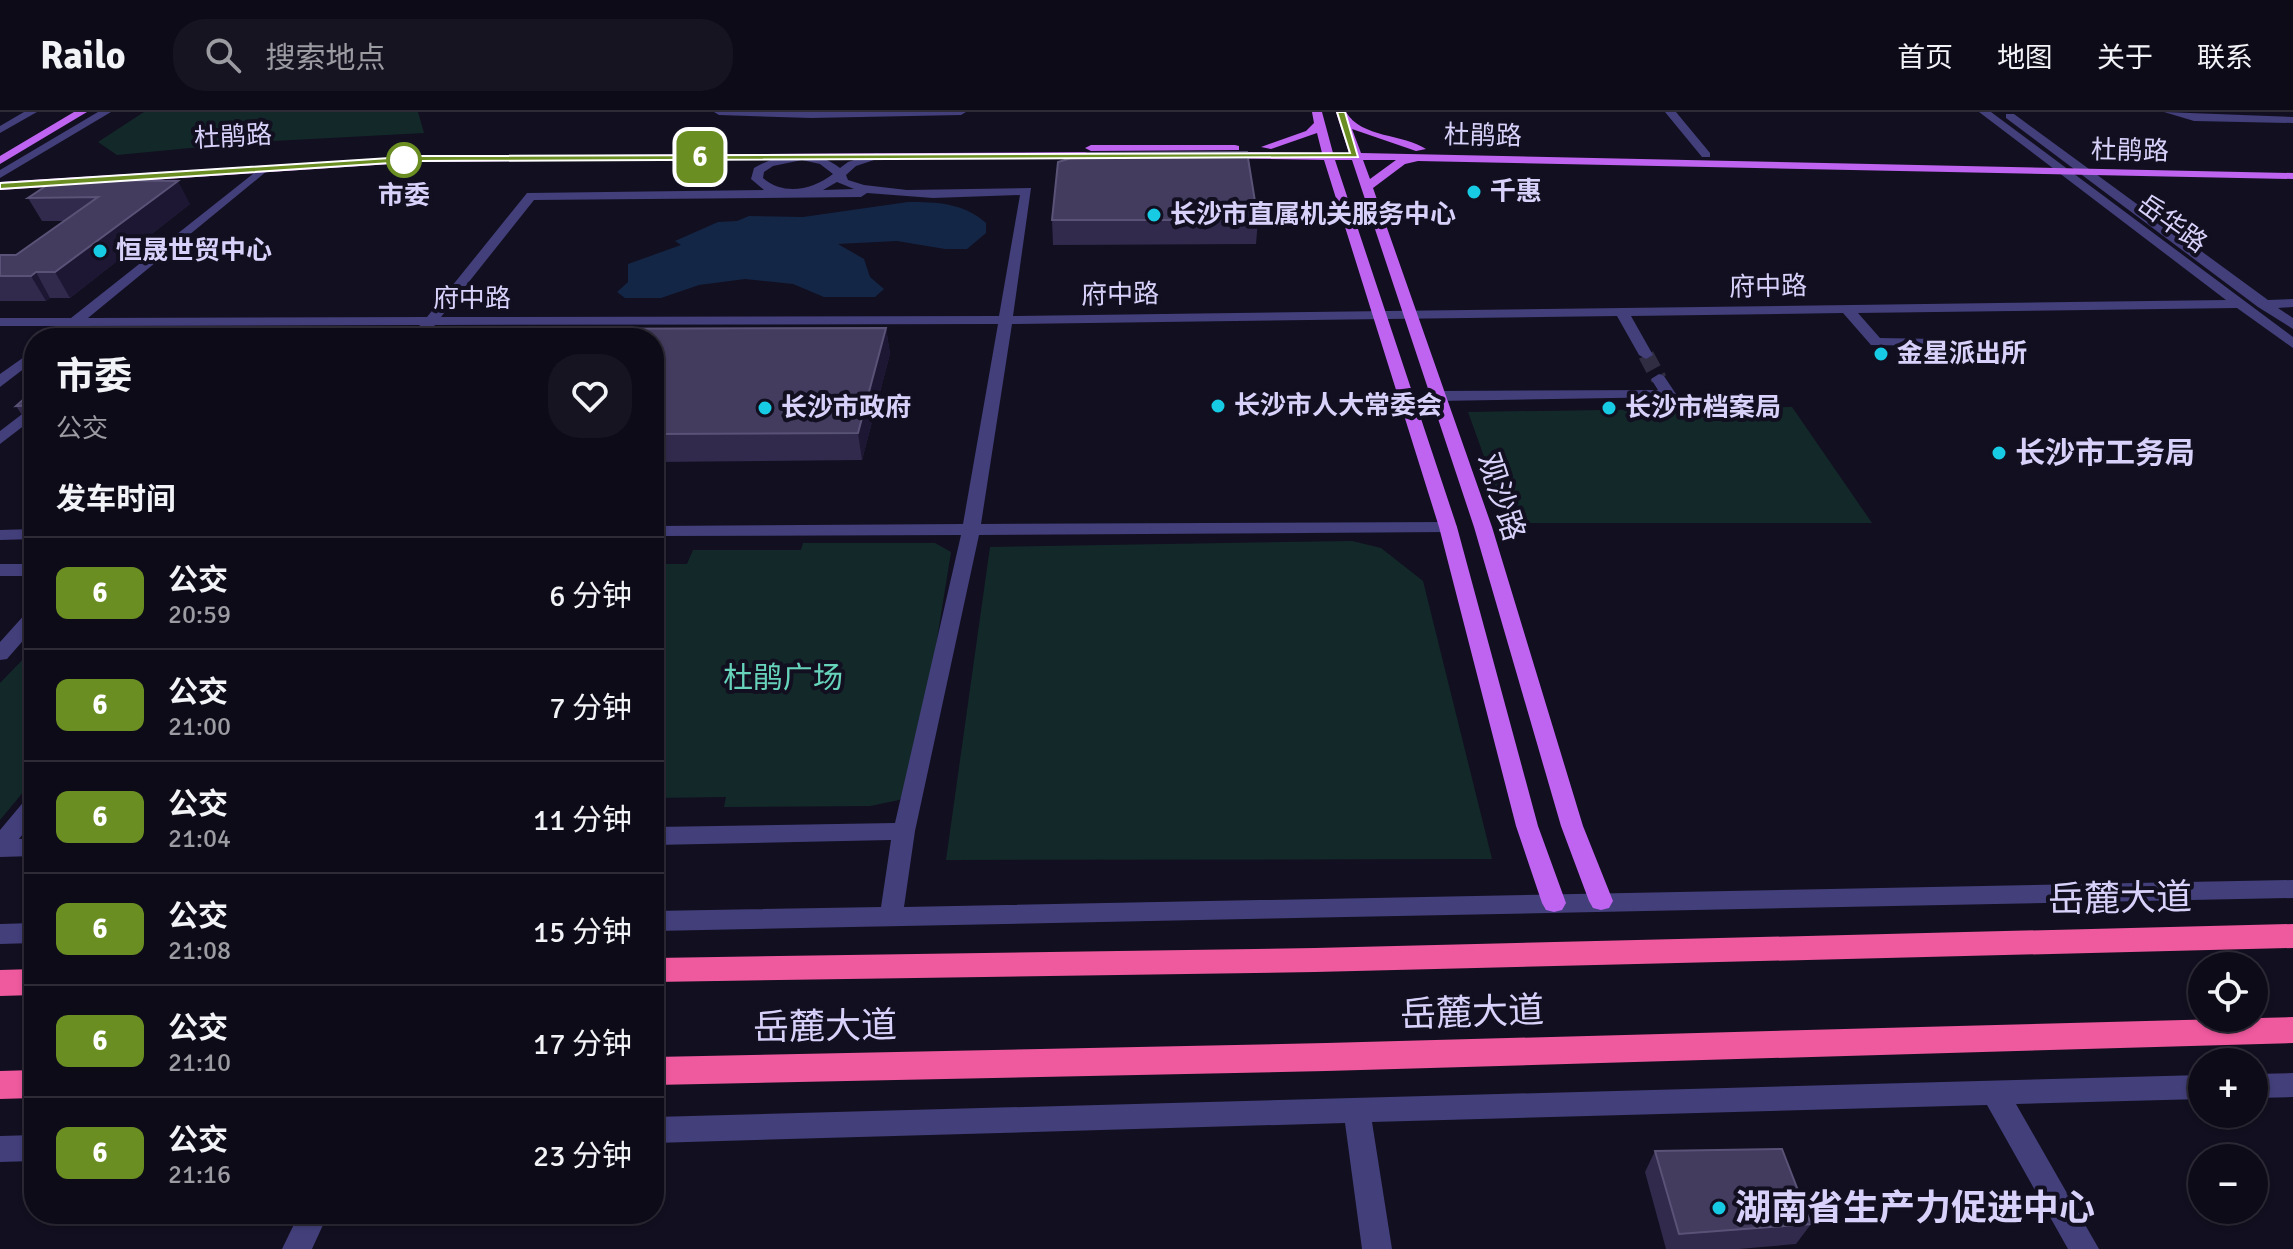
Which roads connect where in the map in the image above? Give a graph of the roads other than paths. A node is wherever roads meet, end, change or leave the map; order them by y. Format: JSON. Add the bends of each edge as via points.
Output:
{"nodes":[{"id":1,"x":32,"y":112,"type":"edge"},
{"id":2,"x":57,"y":112,"type":"edge"},
{"id":3,"x":82,"y":112,"type":"edge"},
{"id":4,"x":106,"y":112,"type":"edge"},
{"id":5,"x":719,"y":112,"type":"edge"},
{"id":6,"x":961,"y":112,"type":"edge"},
{"id":7,"x":1670,"y":112,"type":"edge"},
{"id":8,"x":1984,"y":112,"type":"edge"},
{"id":9,"x":2005,"y":112,"type":"edge"},
{"id":10,"x":2169,"y":112,"type":"edge"},
{"id":11,"x":1342,"y":115,"type":"edge"},
{"id":12,"x":1319,"y":118,"type":"edge"},
{"id":13,"x":2293,"y":120,"type":"edge"},
{"id":14,"x":0,"y":130,"type":"edge"},
{"id":15,"x":0,"y":145,"type":"edge"},
{"id":16,"x":1424,"y":150,"type":"junction"},
{"id":17,"x":1263,"y":152,"type":"junction"},
{"id":18,"x":1327,"y":152,"type":"junction"},
{"id":19,"x":1354,"y":152,"type":"junction"},
{"id":20,"x":1706,"y":155,"type":"junction"},
{"id":21,"x":876,"y":156,"type":"junction"},
{"id":22,"x":740,"y":157,"type":"junction"},
{"id":23,"x":802,"y":157,"type":"junction"},
{"id":24,"x":1438,"y":157,"type":"junction"},
{"id":25,"x":0,"y":161,"type":"edge"},
{"id":26,"x":2049,"y":163,"type":"junction"},
{"id":27,"x":2075,"y":163,"type":"junction"},
{"id":28,"x":2293,"y":168,"type":"edge"},
{"id":29,"x":263,"y":169,"type":"junction"},
{"id":30,"x":758,"y":170,"type":"junction"},
{"id":31,"x":2061,"y":172,"type":"junction"},
{"id":32,"x":2088,"y":172,"type":"junction"},
{"id":33,"x":840,"y":174,"type":"junction"},
{"id":34,"x":0,"y":175,"type":"edge"},
{"id":35,"x":2293,"y":176,"type":"edge"},
{"id":36,"x":1337,"y":182,"type":"junction"},
{"id":37,"x":0,"y":186,"type":"edge"},
{"id":38,"x":1366,"y":188,"type":"junction"},
{"id":39,"x":794,"y":193,"type":"junction"},
{"id":40,"x":884,"y":193,"type":"junction"},
{"id":41,"x":686,"y":194,"type":"junction"},
{"id":42,"x":2293,"y":303,"type":"edge"},
{"id":43,"x":2240,"y":304,"type":"junction"},
{"id":44,"x":2263,"y":304,"type":"junction"},
{"id":45,"x":1847,"y":309,"type":"junction"},
{"id":46,"x":1622,"y":313,"type":"junction"},
{"id":47,"x":1382,"y":316,"type":"junction"},
{"id":48,"x":1410,"y":316,"type":"junction"},
{"id":49,"x":1005,"y":320,"type":"junction"},
{"id":50,"x":0,"y":322,"type":"edge"},
{"id":51,"x":73,"y":322,"type":"junction"},
{"id":52,"x":136,"y":322,"type":"junction"},
{"id":53,"x":343,"y":323,"type":"junction"},
{"id":54,"x":429,"y":323,"type":"junction"},
{"id":55,"x":2293,"y":325,"type":"edge"},
{"id":56,"x":66,"y":328,"type":"edge"},
{"id":57,"x":129,"y":328,"type":"edge"},
{"id":58,"x":338,"y":328,"type":"edge"},
{"id":59,"x":425,"y":328,"type":"edge"},
{"id":60,"x":1933,"y":342,"type":"dead end"},
{"id":61,"x":2293,"y":344,"type":"edge"},
{"id":62,"x":1646,"y":355,"type":"tunnel mouth"},
{"id":63,"x":24,"y":362,"type":"edge"},
{"id":64,"x":1659,"y":379,"type":"dead end"},
{"id":65,"x":0,"y":382,"type":"edge"},
{"id":66,"x":1438,"y":396,"type":"junction"},
{"id":67,"x":24,"y":418,"type":"edge"},
{"id":68,"x":24,"y":436,"type":"edge"},
{"id":69,"x":2,"y":437,"type":"edge"},
{"id":70,"x":1448,"y":527,"type":"junction"},
{"id":71,"x":971,"y":530,"type":"junction"},
{"id":72,"x":664,"y":531,"type":"edge"},
{"id":73,"x":24,"y":534,"type":"edge"},
{"id":74,"x":0,"y":535,"type":"edge"},
{"id":75,"x":0,"y":570,"type":"edge"},
{"id":76,"x":24,"y":570,"type":"edge"},
{"id":77,"x":24,"y":627,"type":"edge"},
{"id":78,"x":0,"y":654,"type":"edge"},
{"id":79,"x":24,"y":817,"type":"edge"},
{"id":80,"x":904,"y":831,"type":"junction"},
{"id":81,"x":664,"y":836,"type":"edge"},
{"id":82,"x":0,"y":847,"type":"edge"},
{"id":83,"x":24,"y":847,"type":"edge"},
{"id":84,"x":2293,"y":889,"type":"edge"},
{"id":85,"x":1601,"y":901,"type":"junction"},
{"id":86,"x":1554,"y":903,"type":"junction"},
{"id":87,"x":891,"y":916,"type":"junction"},
{"id":88,"x":664,"y":921,"type":"edge"},
{"id":89,"x":24,"y":933,"type":"edge"},
{"id":90,"x":0,"y":934,"type":"edge"},
{"id":91,"x":2293,"y":936,"type":"edge"},
{"id":92,"x":664,"y":970,"type":"edge"},
{"id":93,"x":24,"y":982,"type":"edge"},
{"id":94,"x":0,"y":983,"type":"edge"},
{"id":95,"x":2293,"y":1030,"type":"edge"},
{"id":96,"x":664,"y":1071,"type":"edge"},
{"id":97,"x":24,"y":1084,"type":"edge"},
{"id":98,"x":0,"y":1085,"type":"edge"},
{"id":99,"x":2293,"y":1085,"type":"edge"},
{"id":100,"x":2268,"y":1086,"type":"edge"},
{"id":101,"x":2188,"y":1087,"type":"edge"},
{"id":102,"x":1995,"y":1093,"type":"junction"},
{"id":103,"x":1357,"y":1111,"type":"junction"},
{"id":104,"x":664,"y":1130,"type":"edge"},
{"id":105,"x":24,"y":1148,"type":"edge"},
{"id":106,"x":0,"y":1149,"type":"edge"},
{"id":107,"x":309,"y":1224,"type":"edge"},
{"id":108,"x":297,"y":1249,"type":"edge"},
{"id":109,"x":1377,"y":1249,"type":"edge"},
{"id":110,"x":2084,"y":1249,"type":"edge"}],
"edges":[{"from":1,"to":14,"type":"street"},
{"from":2,"to":15,"type":"main road"},
{"from":3,"to":25,"type":"main road"},
{"from":4,"to":34,"type":"street"},
{"from":5,"to":6,"type":"street"},
{"from":7,"to":20,"type":"street"},
{"from":8,"to":26,"type":"street","name":"岳华路"},
{"from":9,"to":27,"type":"street","name":"岳华路"},
{"from":10,"to":13,"type":"street","via":[[2194,118]]},
{"from":11,"to":16,"type":"main road","via":[[1363,131]]},
{"from":11,"to":19,"type":"main road","name":"观沙路"},
{"from":12,"to":17,"type":"main road","via":[[1310,133]]},
{"from":12,"to":18,"type":"main road","name":"观沙路"},
{"from":16,"to":19,"type":"main road","name":"杜鹃路"},
{"from":16,"to":20,"type":"main road","name":"杜鹃路"},
{"from":17,"to":18,"type":"main road","name":"杜鹃路"},
{"from":17,"to":21,"type":"main road","name":"杜鹃路"},
{"from":17,"to":34,"type":"main road","name":"杜鹃路","via":[[477,149],[218,159]]},
{"from":17,"to":36,"type":"main road","via":[[1311,167]]},
{"from":18,"to":19,"type":"main road","name":"杜鹃路"},
{"from":18,"to":36,"type":"main road","name":"观沙路"},
{"from":19,"to":24,"type":"main road","name":"杜鹃路"},
{"from":19,"to":38,"type":"main road","name":"观沙路"},
{"from":20,"to":26,"type":"main road","name":"杜鹃路"},
{"from":21,"to":23,"type":"main road","name":"杜鹃路"},
{"from":21,"to":33,"type":"street"},
{"from":22,"to":23,"type":"main road","name":"杜鹃路"},
{"from":22,"to":29,"type":"main road","name":"杜鹃路","via":[[421,159]]},
{"from":22,"to":30,"type":"street"},
{"from":23,"to":30,"type":"street"},
{"from":23,"to":33,"type":"street","via":[[824,161]]},
{"from":24,"to":31,"type":"main road","name":"杜鹃路"},
{"from":24,"to":38,"type":"main road","via":[[1401,162]]},
{"from":26,"to":27,"type":"main road","name":"杜鹃路"},
{"from":26,"to":31,"type":"street","name":"岳华路"},
{"from":27,"to":28,"type":"main road","name":"杜鹃路"},
{"from":27,"to":32,"type":"street","name":"岳华路"},
{"from":29,"to":37,"type":"main road","name":"杜鹃路"},
{"from":29,"to":51,"type":"street"},
{"from":30,"to":39,"type":"street","via":[[763,186]]},
{"from":30,"to":41,"type":"street","via":[[733,187]]},
{"from":31,"to":32,"type":"main road","name":"杜鹃路"},
{"from":31,"to":43,"type":"street","name":"岳华路"},
{"from":32,"to":35,"type":"main road","name":"杜鹃路"},
{"from":32,"to":44,"type":"street","name":"岳华路"},
{"from":33,"to":39,"type":"street","via":[[822,186]]},
{"from":33,"to":40,"type":"street","via":[[843,182],[856,188]]},
{"from":36,"to":47,"type":"main road","name":"观沙路"},
{"from":38,"to":48,"type":"main road","name":"观沙路"},
{"from":39,"to":40,"type":"street"},
{"from":39,"to":41,"type":"street"},
{"from":40,"to":49,"type":"street","via":[[1027,191]]},
{"from":41,"to":54,"type":"street","via":[[531,196]]},
{"from":42,"to":44,"type":"street"},
{"from":43,"to":45,"type":"street","name":"府中路"},
{"from":43,"to":61,"type":"street","name":"岳华路"},
{"from":44,"to":55,"type":"street","name":"岳华路"},
{"from":45,"to":46,"type":"street","name":"府中路"},
{"from":45,"to":60,"type":"street","via":[[1876,342]]},
{"from":46,"to":48,"type":"street","name":"府中路"},
{"from":46,"to":62,"type":"street"},
{"from":47,"to":48,"type":"street","name":"府中路"},
{"from":47,"to":49,"type":"street","name":"府中路"},
{"from":47,"to":70,"type":"main road","name":"观沙路"},
{"from":48,"to":66,"type":"main road","name":"观沙路"},
{"from":49,"to":54,"type":"street","name":"府中路"},
{"from":49,"to":71,"type":"street"},
{"from":50,"to":51,"type":"street","name":"府中路"},
{"from":51,"to":52,"type":"street","name":"府中路"},
{"from":51,"to":56,"type":"street"},
{"from":52,"to":53,"type":"street","name":"府中路"},
{"from":52,"to":57,"type":"street"},
{"from":53,"to":54,"type":"street","name":"府中路"},
{"from":53,"to":58,"type":"street"},
{"from":54,"to":59,"type":"street"},
{"from":63,"to":65,"type":"street"},
{"from":64,"to":66,"type":"street","via":[[1668,394]]},
{"from":66,"to":85,"type":"main road","name":"观沙路","via":[[1572,826]]},
{"from":67,"to":69,"type":"street"},
{"from":68,"to":69,"type":"street"},
{"from":70,"to":71,"type":"street"},
{"from":70,"to":86,"type":"main road","name":"观沙路","via":[[1527,826]]},
{"from":71,"to":72,"type":"street"},
{"from":71,"to":80,"type":"street"},
{"from":73,"to":74,"type":"street"},
{"from":75,"to":76,"type":"street"},
{"from":77,"to":78,"type":"street"},
{"from":79,"to":82,"type":"street"},
{"from":80,"to":81,"type":"street"},
{"from":80,"to":87,"type":"street"},
{"from":82,"to":83,"type":"street"},
{"from":84,"to":85,"type":"street"},
{"from":85,"to":86,"type":"street"},
{"from":86,"to":87,"type":"street"},
{"from":87,"to":88,"type":"street"},
{"from":89,"to":90,"type":"street"},
{"from":91,"to":92,"type":"highway","name":"岳麓大道","via":[[1299,961]]},
{"from":93,"to":94,"type":"highway"},
{"from":95,"to":96,"type":"highway","name":"岳麓大道"},
{"from":97,"to":98,"type":"highway"},
{"from":99,"to":100,"type":"street"},
{"from":101,"to":102,"type":"street"},
{"from":102,"to":103,"type":"street"},
{"from":102,"to":110,"type":"street"},
{"from":103,"to":104,"type":"street"},
{"from":103,"to":109,"type":"street"},
{"from":105,"to":106,"type":"street"},
{"from":107,"to":108,"type":"street"}]}
